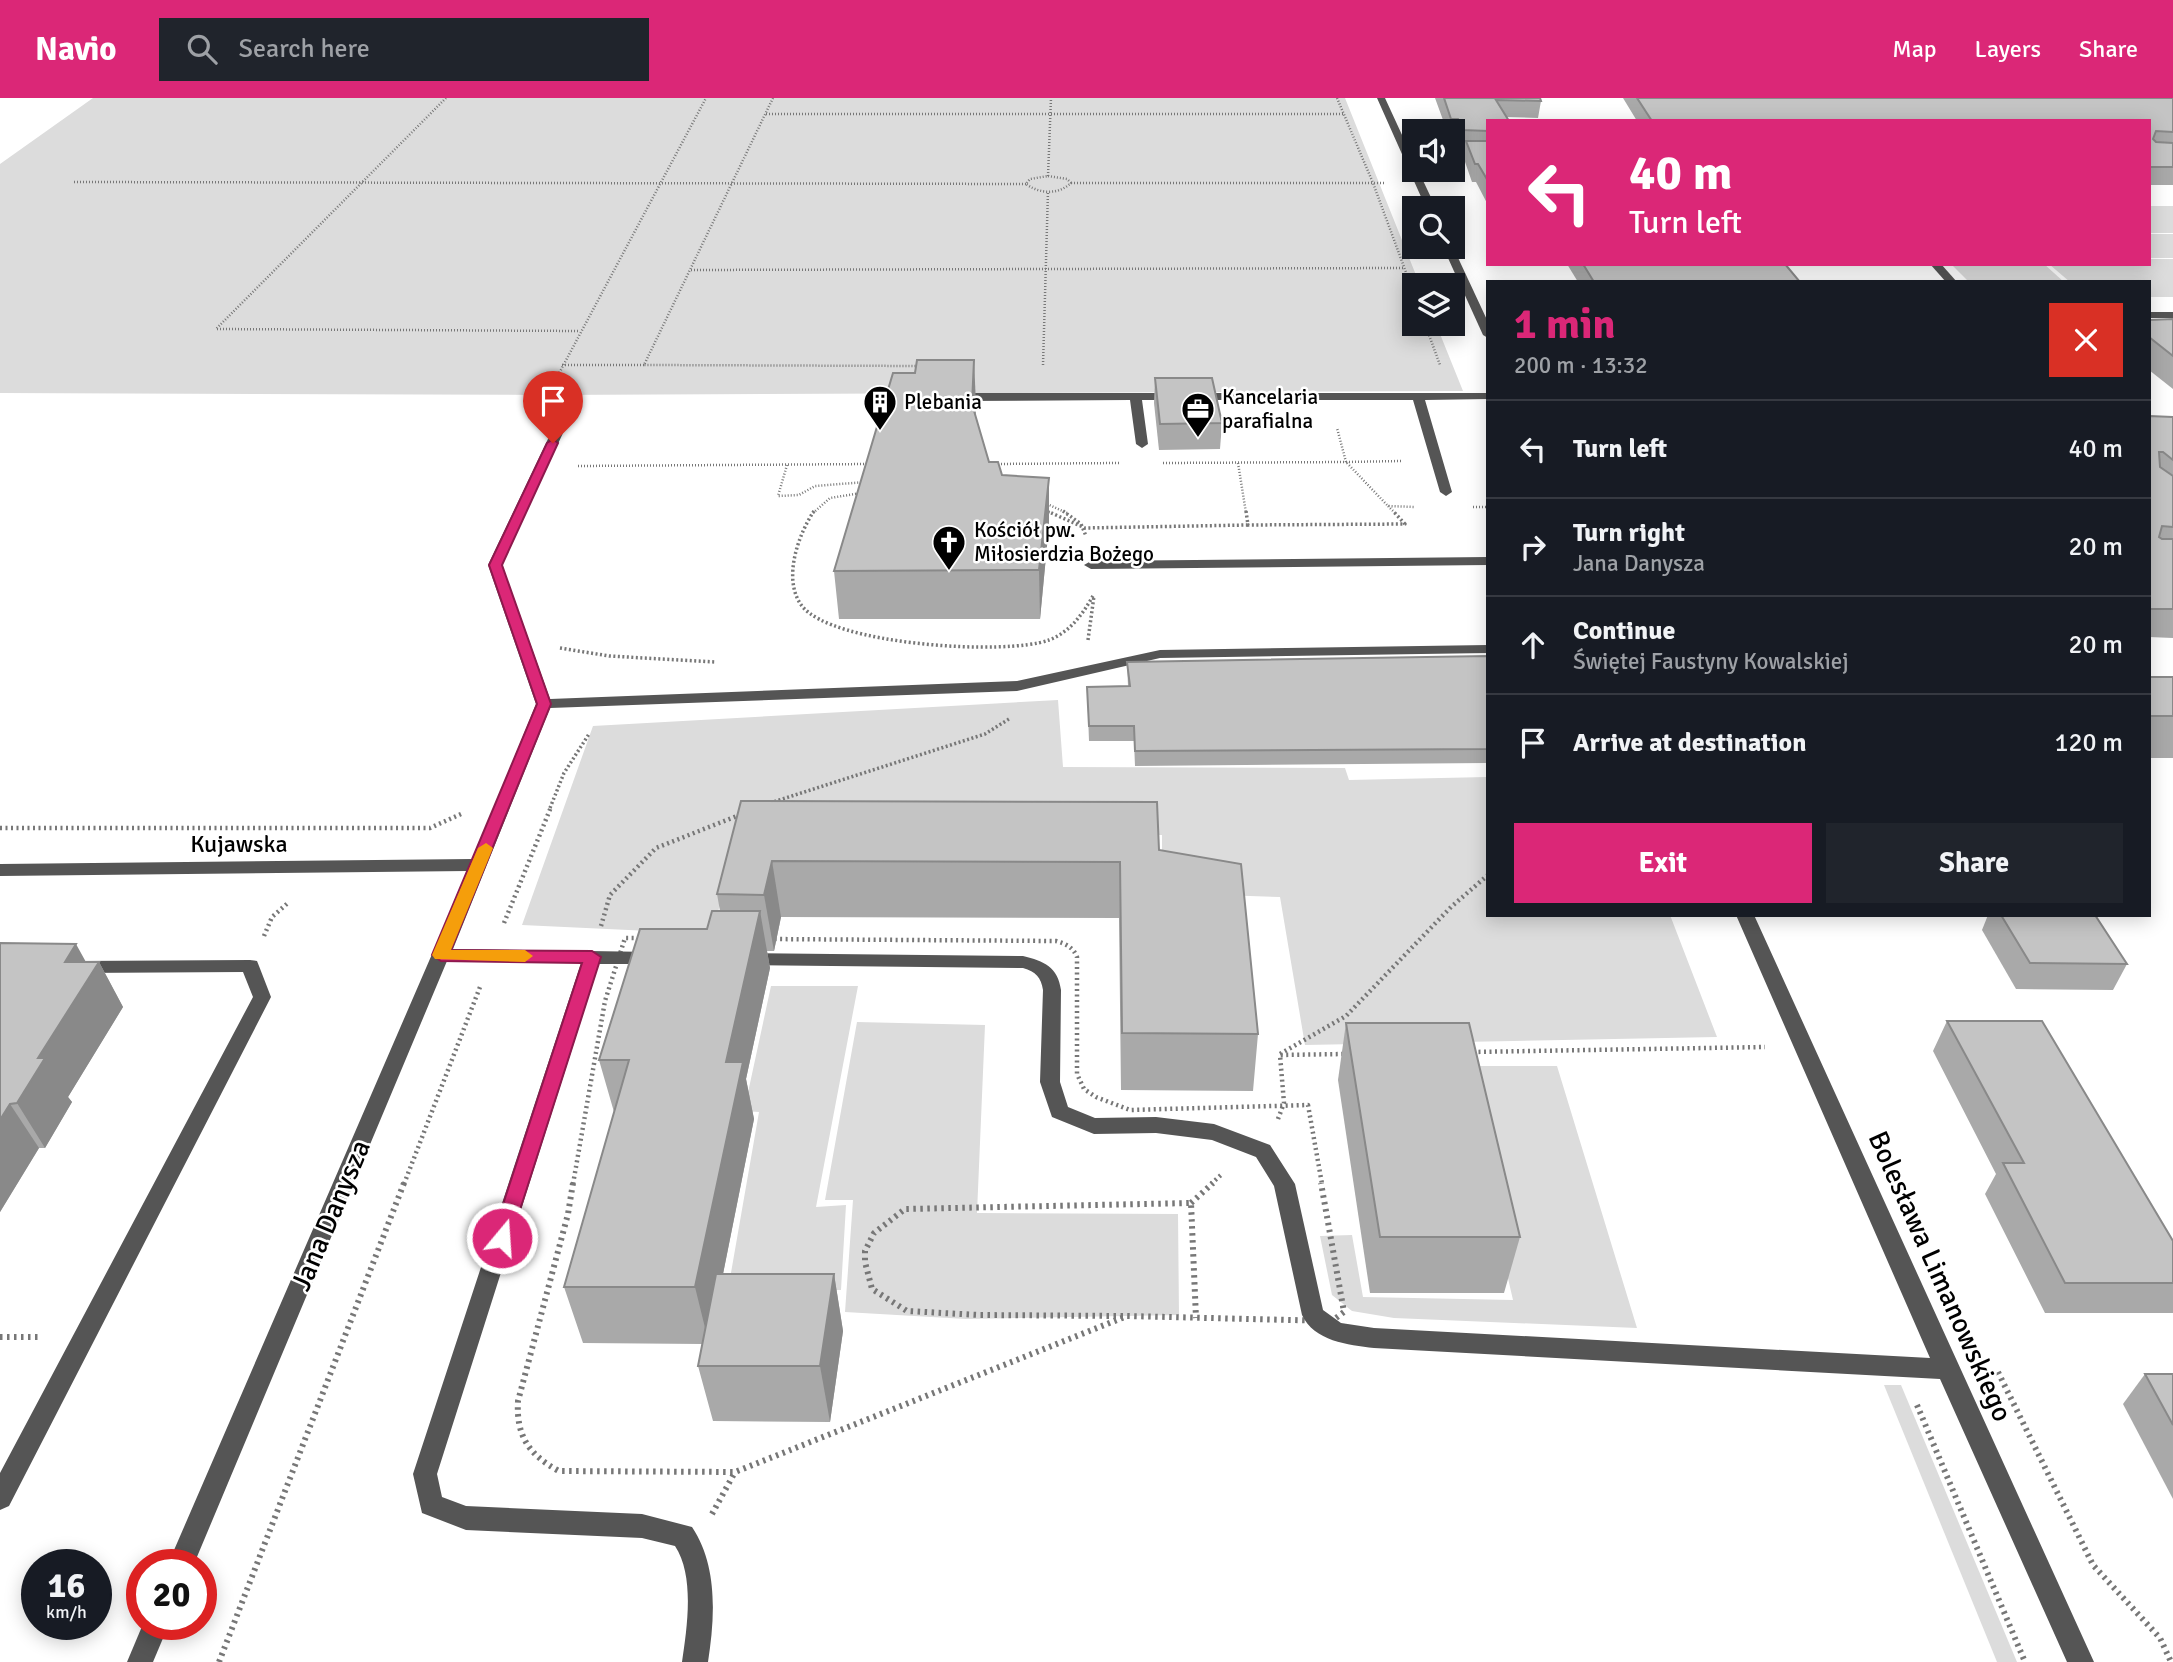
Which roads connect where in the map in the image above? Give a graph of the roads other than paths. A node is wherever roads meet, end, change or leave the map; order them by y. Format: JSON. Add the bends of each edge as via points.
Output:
{"nodes":[{"id":1,"x":1381,"y":98,"type":"edge"},
{"id":2,"x":1402,"y":138,"type":"edge"},
{"id":3,"x":1465,"y":153,"type":"edge"},
{"id":4,"x":1486,"y":153,"type":"edge"},
{"id":5,"x":1453,"y":259,"type":"edge"},
{"id":6,"x":1938,"y":266,"type":"edge"},
{"id":7,"x":1950,"y":280,"type":"edge"},
{"id":8,"x":2151,"y":315,"type":"edge"},
{"id":9,"x":2173,"y":315,"type":"edge"},
{"id":10,"x":1486,"y":331,"type":"edge"},
{"id":11,"x":1486,"y":396,"type":"edge"},
{"id":12,"x":961,"y":397,"type":"edge"},
{"id":13,"x":1418,"y":397,"type":"junction"},
{"id":14,"x":1136,"y":398,"type":"junction"},
{"id":15,"x":564,"y":420,"type":"dead end"},
{"id":16,"x":1142,"y":444,"type":"dead end"},
{"id":17,"x":1446,"y":492,"type":"dead end"},
{"id":18,"x":1486,"y":562,"type":"edge"},
{"id":19,"x":1091,"y":565,"type":"road end"},
{"id":20,"x":1486,"y":649,"type":"edge"},
{"id":21,"x":544,"y":704,"type":"junction"},
{"id":22,"x":478,"y":865,"type":"junction"},
{"id":23,"x":0,"y":870,"type":"edge"},
{"id":24,"x":1746,"y":917,"type":"edge"},
{"id":25,"x":441,"y":955,"type":"junction"},
{"id":26,"x":592,"y":957,"type":"junction"},
{"id":27,"x":674,"y":959,"type":"edge"},
{"id":28,"x":730,"y":959,"type":"edge"},
{"id":29,"x":56,"y":967,"type":"edge"},
{"id":30,"x":1947,"y":1369,"type":"junction"},
{"id":31,"x":0,"y":1498,"type":"edge"},
{"id":32,"x":187,"y":1549,"type":"edge"},
{"id":33,"x":149,"y":1640,"type":"edge"},
{"id":34,"x":140,"y":1662,"type":"edge"},
{"id":35,"x":695,"y":1662,"type":"edge"},
{"id":36,"x":2081,"y":1662,"type":"edge"}],
"edges":[{"from":1,"to":2,"type":"street"},
{"from":3,"to":4,"type":"street"},
{"from":5,"to":10,"type":"street"},
{"from":6,"to":7,"type":"street"},
{"from":8,"to":9,"type":"street"},
{"from":11,"to":13,"type":"street"},
{"from":12,"to":14,"type":"street"},
{"from":13,"to":14,"type":"street"},
{"from":13,"to":17,"type":"street"},
{"from":14,"to":16,"type":"street"},
{"from":15,"to":21,"type":"street","via":[[495,565]]},
{"from":18,"to":19,"type":"street"},
{"from":20,"to":21,"type":"street","via":[[1160,654],[1017,686]]},
{"from":21,"to":22,"type":"street","name":"Jana Danysza"},
{"from":22,"to":23,"type":"street","name":"Kujawska"},
{"from":22,"to":25,"type":"street","name":"Jana Danysza"},
{"from":24,"to":30,"type":"street","name":"Bolesława Limanowskiego"},
{"from":25,"to":26,"type":"street"},
{"from":25,"to":32,"type":"street","name":"Jana Danysza"},
{"from":26,"to":27,"type":"street"},
{"from":26,"to":35,"type":"street","via":[[425,1474],[431,1506],[466,1518],[642,1526],[683,1536],[693,1551],[697,1577],[699,1642]]},
{"from":28,"to":30,"type":"street","via":[[1023,962],[1046,970],[1051,978],[1050,1082],[1059,1112],[1094,1126],[1156,1125],[1214,1132],[1263,1152],[1284,1184],[1313,1314],[1322,1326],[1340,1334]]},
{"from":29,"to":31,"type":"street","via":[[250,966],[262,998]]},
{"from":30,"to":36,"type":"street","name":"Bolesława Limanowskiego"},
{"from":33,"to":34,"type":"street"}]}
